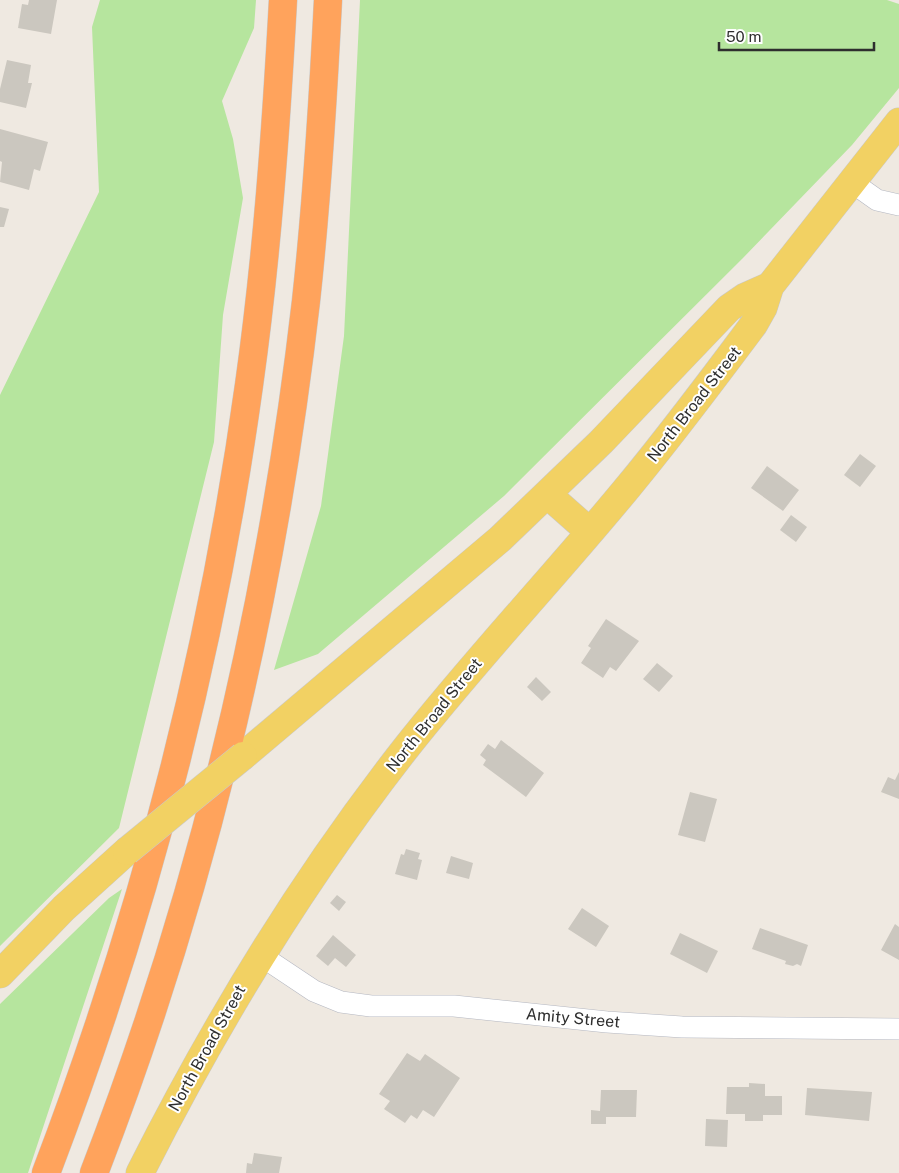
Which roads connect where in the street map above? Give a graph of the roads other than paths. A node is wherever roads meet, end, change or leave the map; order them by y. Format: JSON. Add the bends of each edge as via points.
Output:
{"nodes":[{"id":1,"x":283,"y":0,"type":"edge"},
{"id":2,"x":328,"y":0,"type":"edge"},
{"id":3,"x":899,"y":122,"type":"edge"},
{"id":4,"x":853,"y":183,"type":"junction"},
{"id":5,"x":899,"y":205,"type":"edge"},
{"id":6,"x":770,"y":286,"type":"junction"},
{"id":7,"x":548,"y":495,"type":"junction"},
{"id":8,"x":590,"y":532,"type":"junction"},
{"id":9,"x":260,"y":955,"type":"junction"},
{"id":10,"x":0,"y":974,"type":"edge"},
{"id":11,"x":899,"y":1029,"type":"edge"},
{"id":12,"x":46,"y":1173,"type":"edge"},
{"id":13,"x":94,"y":1173,"type":"edge"},
{"id":14,"x":140,"y":1173,"type":"edge"}],
"edges":[{"from":1,"to":12,"type":"highway","via":[[273,177],[261,292],[241,442],[216,585],[178,756],[143,884],[102,1015]]},
{"from":2,"to":13,"type":"highway","via":[[320,144],[306,301],[288,436],[263,577],[236,709],[186,900],[147,1026]]},
{"from":3,"to":4,"type":"main road","name":"North Broad Street"},
{"from":4,"to":5,"type":"street","via":[[877,200]]},
{"from":4,"to":6,"type":"main road","name":"North Broad Street"},
{"from":6,"to":7,"type":"main road","name":"North Broad Street","via":[[744,297],[729,308]]},
{"from":6,"to":8,"type":"main road","name":"North Broad Street","via":[[764,308],[754,324],[671,434]]},
{"from":7,"to":8,"type":"main road"},
{"from":7,"to":10,"type":"main road","name":"North Broad Street","bridge":true,"via":[[439,593],[127,851],[57,914]]},
{"from":8,"to":9,"type":"main road","name":"North Broad Street","via":[[474,664],[407,747],[322,861]]},
{"from":9,"to":11,"type":"street","name":"Amity Street","via":[[314,991],[341,1002],[371,1006],[454,1006],[682,1027]]},
{"from":9,"to":14,"type":"main road","name":"North Broad Street","via":[[197,1064]]}]}
